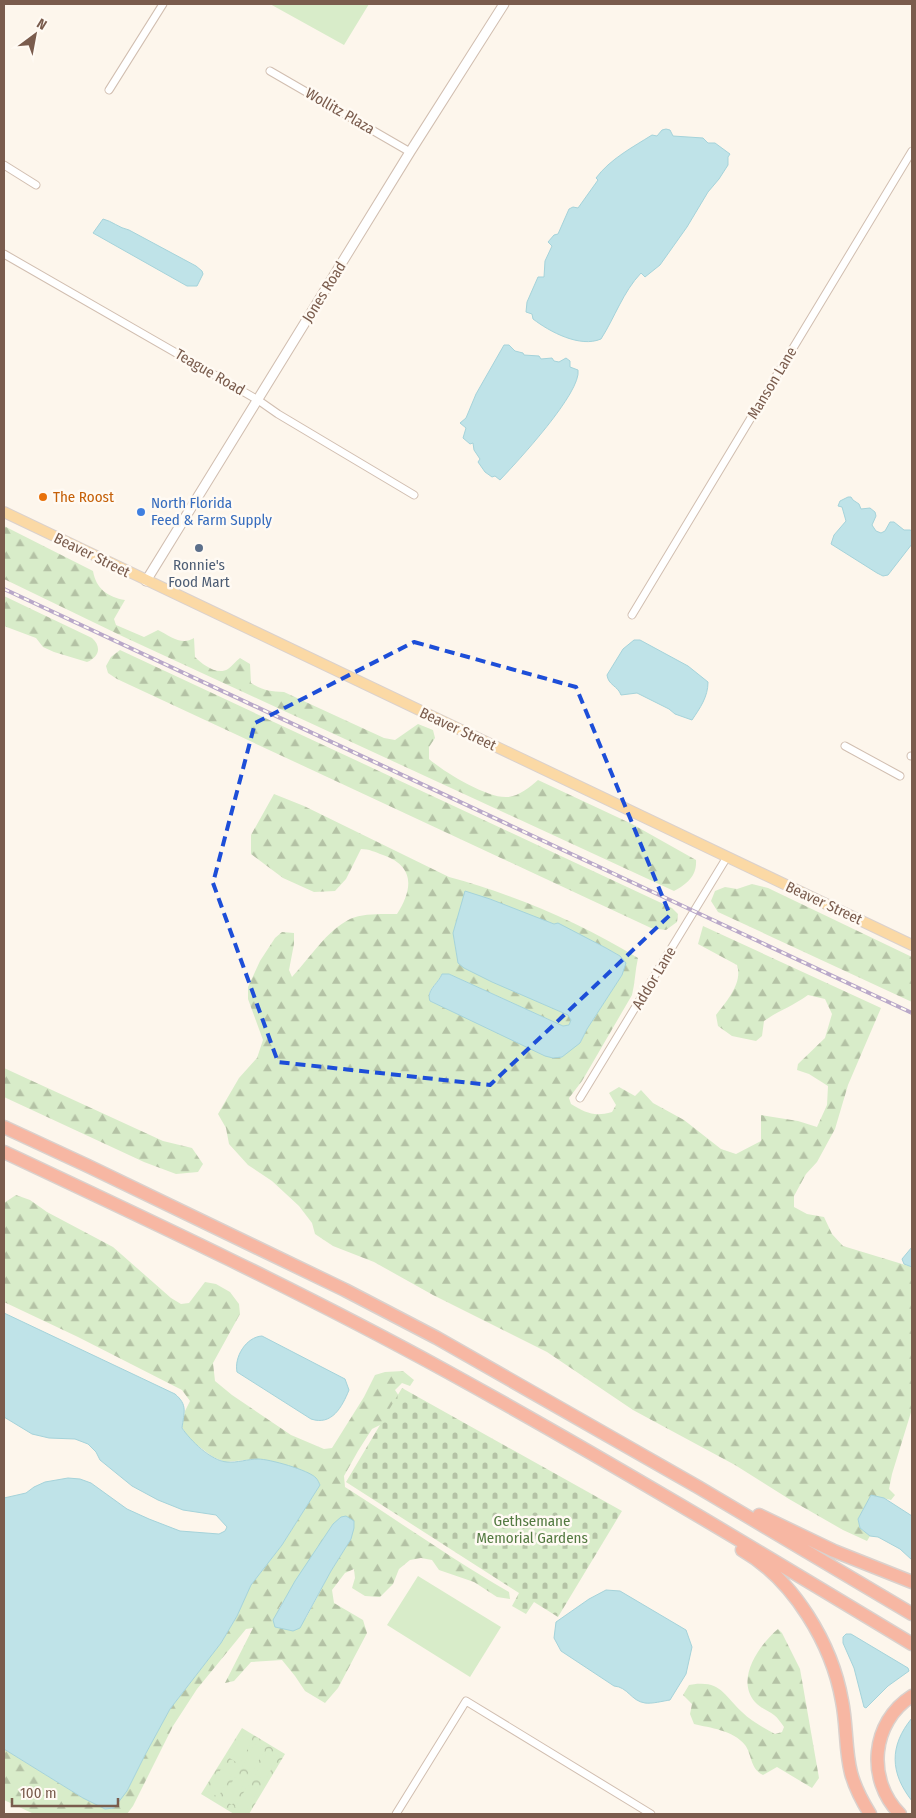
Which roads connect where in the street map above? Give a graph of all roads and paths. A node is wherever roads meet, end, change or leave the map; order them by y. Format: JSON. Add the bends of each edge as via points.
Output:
{"nodes":[{"id":1,"x":163,"y":4,"type":"edge"},
{"id":2,"x":504,"y":4,"type":"edge"},
{"id":3,"x":270,"y":71,"type":"dead end"},
{"id":4,"x":109,"y":90,"type":"dead end"},
{"id":5,"x":410,"y":152,"type":"junction"},
{"id":6,"x":912,"y":152,"type":"edge"},
{"id":7,"x":4,"y":165,"type":"edge"},
{"id":8,"x":36,"y":185,"type":"dead end"},
{"id":9,"x":4,"y":254,"type":"edge"},
{"id":10,"x":258,"y":400,"type":"junction"},
{"id":11,"x":414,"y":495,"type":"dead end"},
{"id":12,"x":4,"y":512,"type":"edge"},
{"id":13,"x":146,"y":581,"type":"junction"},
{"id":14,"x":632,"y":615,"type":"dead end"},
{"id":15,"x":846,"y":746,"type":"dead end"},
{"id":16,"x":900,"y":776,"type":"dead end"},
{"id":17,"x":727,"y":857,"type":"junction"},
{"id":18,"x":912,"y":945,"type":"edge"},
{"id":19,"x":580,"y":1098,"type":"dead end"},
{"id":20,"x":4,"y":1128,"type":"edge"},
{"id":21,"x":4,"y":1152,"type":"edge"},
{"id":22,"x":698,"y":1487,"type":"junction"},
{"id":23,"x":671,"y":1500,"type":"junction"},
{"id":24,"x":912,"y":1582,"type":"edge"},
{"id":25,"x":912,"y":1614,"type":"edge"},
{"id":26,"x":912,"y":1644,"type":"edge"},
{"id":27,"x":912,"y":1696,"type":"edge"},
{"id":28,"x":396,"y":1814,"type":"edge"},
{"id":29,"x":651,"y":1814,"type":"edge"},
{"id":30,"x":870,"y":1814,"type":"edge"},
{"id":31,"x":900,"y":1814,"type":"edge"}],
"edges":[{"from":1,"to":4,"type":"street"},
{"from":2,"to":5,"type":"street","name":"Jones Road"},
{"from":3,"to":5,"type":"street","name":"Wollitz Plaza"},
{"from":5,"to":10,"type":"street","name":"Jones Road"},
{"from":6,"to":14,"type":"street","name":"Manson Lane"},
{"from":7,"to":8,"type":"street"},
{"from":9,"to":10,"type":"street","name":"Teague Road"},
{"from":10,"to":11,"type":"street","name":"Teague Road"},
{"from":10,"to":13,"type":"street","name":"Jones Road"},
{"from":12,"to":13,"type":"main road","name":"Beaver Street"},
{"from":13,"to":17,"type":"main road","name":"Beaver Street"},
{"from":15,"to":16,"type":"street"},
{"from":17,"to":18,"type":"main road","name":"Beaver Street"},
{"from":17,"to":19,"type":"street","name":"Addor Lane"},
{"from":20,"to":22,"type":"highway","via":[[378,1308]]},
{"from":21,"to":23,"type":"highway","via":[[149,1220],[444,1370]]},
{"from":22,"to":24,"type":"highway","via":[[834,1551]]},
{"from":22,"to":25,"type":"highway"},
{"from":23,"to":26,"type":"highway"},
{"from":23,"to":30,"type":"highway","via":[[697,1523],[746,1552],[774,1575],[806,1613],[836,1675],[851,1774]]},
{"from":27,"to":31,"type":"highway","via":[[890,1718],[877,1755],[880,1784]]},
{"from":28,"to":29,"type":"street","via":[[466,1701]]}]}
